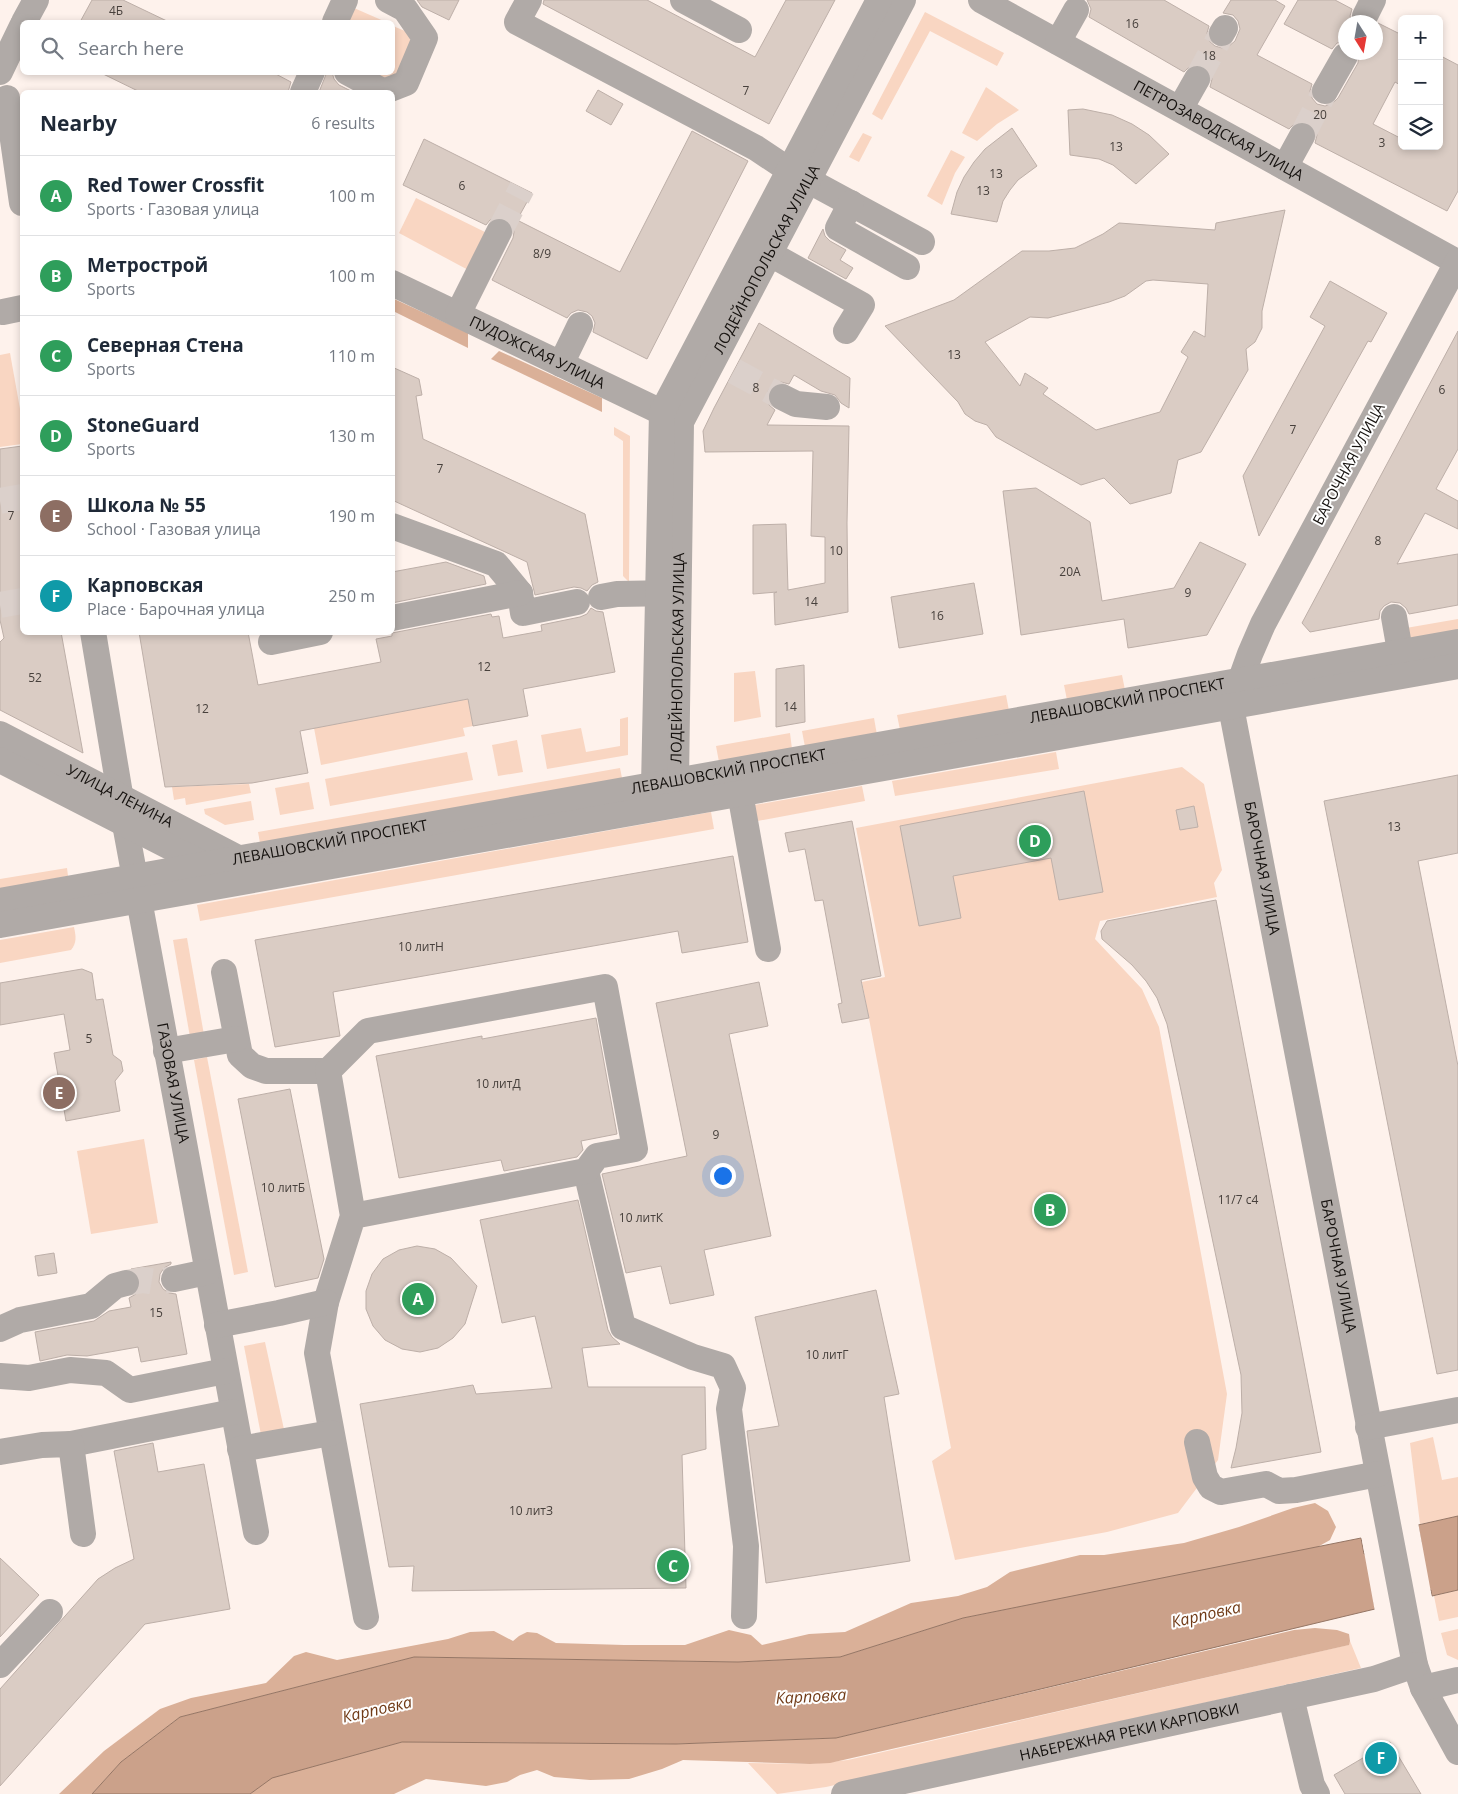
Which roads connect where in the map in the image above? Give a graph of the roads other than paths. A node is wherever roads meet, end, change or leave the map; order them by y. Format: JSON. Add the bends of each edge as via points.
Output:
{"nodes":[{"id":1,"x":36,"y":0,"type":"edge"},
{"id":2,"x":345,"y":0,"type":"edge"},
{"id":3,"x":529,"y":0,"type":"edge"},
{"id":4,"x":683,"y":0,"type":"edge"},
{"id":5,"x":879,"y":0,"type":"edge"},
{"id":6,"x":903,"y":0,"type":"edge"},
{"id":7,"x":980,"y":0,"type":"edge"},
{"id":8,"x":401,"y":3,"type":"edge"},
{"id":9,"x":1076,"y":10,"type":"dead end"},
{"id":10,"x":25,"y":20,"type":"edge"},
{"id":11,"x":336,"y":20,"type":"edge"},
{"id":12,"x":20,"y":30,"type":"edge"},
{"id":13,"x":739,"y":30,"type":"dead end"},
{"id":14,"x":1058,"y":42,"type":"junction"},
{"id":15,"x":1343,"y":60,"type":"edge"},
{"id":16,"x":0,"y":72,"type":"edge"},
{"id":17,"x":311,"y":75,"type":"edge"},
{"id":18,"x":352,"y":75,"type":"edge"},
{"id":19,"x":1196,"y":79,"type":"tunnel mouth"},
{"id":20,"x":304,"y":90,"type":"edge"},
{"id":21,"x":379,"y":90,"type":"edge"},
{"id":22,"x":388,"y":90,"type":"edge"},
{"id":23,"x":1325,"y":90,"type":"tunnel mouth"},
{"id":24,"x":8,"y":106,"type":"edge"},
{"id":25,"x":835,"y":107,"type":"junction"},
{"id":26,"x":1180,"y":109,"type":"junction"},
{"id":27,"x":1302,"y":136,"type":"tunnel mouth"},
{"id":28,"x":804,"y":165,"type":"junction"},
{"id":29,"x":1285,"y":167,"type":"junction"},
{"id":30,"x":20,"y":190,"type":"edge"},
{"id":31,"x":851,"y":203,"type":"junction"},
{"id":32,"x":500,"y":232,"type":"tunnel mouth"},
{"id":33,"x":922,"y":242,"type":"dead end"},
{"id":34,"x":760,"y":249,"type":"junction"},
{"id":35,"x":1458,"y":261,"type":"edge"},
{"id":36,"x":907,"y":267,"type":"dead end"},
{"id":37,"x":395,"y":284,"type":"edge"},
{"id":38,"x":458,"y":314,"type":"junction"},
{"id":39,"x":580,"y":324,"type":"dead end"},
{"id":40,"x":846,"y":331,"type":"dead end"},
{"id":41,"x":561,"y":364,"type":"junction"},
{"id":42,"x":782,"y":397,"type":"tunnel mouth"},
{"id":43,"x":827,"y":407,"type":"dead end"},
{"id":44,"x":672,"y":417,"type":"junction"},
{"id":45,"x":395,"y":527,"type":"edge"},
{"id":46,"x":520,"y":593,"type":"junction"},
{"id":47,"x":668,"y":593,"type":"junction"},
{"id":48,"x":395,"y":617,"type":"edge"},
{"id":49,"x":1394,"y":617,"type":"dead end"},
{"id":50,"x":93,"y":635,"type":"edge"},
{"id":51,"x":305,"y":635,"type":"edge"},
{"id":52,"x":271,"y":642,"type":"dead end"},
{"id":53,"x":1458,"y":642,"type":"edge"},
{"id":54,"x":1402,"y":664,"type":"junction"},
{"id":55,"x":1458,"y":666,"type":"edge"},
{"id":56,"x":1240,"y":681,"type":"junction"},
{"id":57,"x":1231,"y":707,"type":"junction"},
{"id":58,"x":1072,"y":723,"type":"junction"},
{"id":59,"x":0,"y":734,"type":"edge"},
{"id":60,"x":869,"y":759,"type":"junction"},
{"id":61,"x":0,"y":760,"type":"edge"},
{"id":62,"x":666,"y":791,"type":"junction"},
{"id":63,"x":740,"y":792,"type":"junction"},
{"id":64,"x":120,"y":797,"type":"junction"},
{"id":65,"x":124,"y":824,"type":"junction"},
{"id":66,"x":206,"y":865,"type":"junction"},
{"id":67,"x":240,"y":871,"type":"junction"},
{"id":68,"x":136,"y":889,"type":"junction"},
{"id":69,"x":0,"y":902,"type":"edge"},
{"id":70,"x":0,"y":925,"type":"edge"},
{"id":71,"x":768,"y":949,"type":"dead end"},
{"id":72,"x":224,"y":972,"type":"dead end"},
{"id":73,"x":236,"y":1039,"type":"junction"},
{"id":74,"x":166,"y":1051,"type":"junction"},
{"id":75,"x":328,"y":1071,"type":"junction"},
{"id":76,"x":586,"y":1171,"type":"junction"},
{"id":77,"x":353,"y":1216,"type":"junction"},
{"id":78,"x":207,"y":1272,"type":"junction"},
{"id":79,"x":174,"y":1278,"type":"tunnel mouth"},
{"id":80,"x":126,"y":1283,"type":"tunnel mouth"},
{"id":81,"x":326,"y":1302,"type":"junction"},
{"id":82,"x":217,"y":1325,"type":"junction"},
{"id":83,"x":0,"y":1329,"type":"edge"},
{"id":84,"x":225,"y":1371,"type":"junction"},
{"id":85,"x":0,"y":1376,"type":"edge"},
{"id":86,"x":1458,"y":1410,"type":"edge"},
{"id":87,"x":233,"y":1412,"type":"junction"},
{"id":88,"x":1368,"y":1427,"type":"junction"},
{"id":89,"x":331,"y":1433,"type":"junction"},
{"id":90,"x":1197,"y":1442,"type":"dead end"},
{"id":91,"x":71,"y":1444,"type":"junction"},
{"id":92,"x":240,"y":1449,"type":"junction"},
{"id":93,"x":0,"y":1452,"type":"edge"},
{"id":94,"x":1376,"y":1467,"type":"junction"},
{"id":95,"x":1317,"y":1470,"type":"dead end"},
{"id":96,"x":256,"y":1532,"type":"dead end"},
{"id":97,"x":83,"y":1534,"type":"dead end"},
{"id":98,"x":50,"y":1612,"type":"dead end"},
{"id":99,"x":744,"y":1616,"type":"dead end"},
{"id":100,"x":366,"y":1617,"type":"dead end"},
{"id":101,"x":0,"y":1666,"type":"edge"},
{"id":102,"x":1419,"y":1676,"type":"junction"},
{"id":103,"x":1458,"y":1680,"type":"edge"},
{"id":104,"x":1291,"y":1697,"type":"junction"},
{"id":105,"x":1458,"y":1752,"type":"edge"},
{"id":106,"x":844,"y":1794,"type":"edge"},
{"id":107,"x":1317,"y":1794,"type":"edge"}],
"edges":[{"from":1,"to":10,"type":"street"},
{"from":2,"to":11,"type":"street"},
{"from":3,"to":28,"type":"street","via":[[517,22],[756,148]]},
{"from":4,"to":13,"type":"street"},
{"from":5,"to":25,"type":"street","name":"ЛОДЕЙНОПОЛЬСКАЯ УЛИЦА"},
{"from":6,"to":25,"type":"street","name":"ЛОДЕЙНОПОЛЬСКАЯ УЛИЦА"},
{"from":7,"to":14,"type":"street","name":"ПЕТРОЗАВОДСКАЯ УЛИЦА"},
{"from":8,"to":22,"type":"street","via":[[425,38],[406,83]]},
{"from":9,"to":14,"type":"street"},
{"from":12,"to":16,"type":"street"},
{"from":14,"to":26,"type":"street","name":"ПЕТРОЗАВОДСКАЯ УЛИЦА"},
{"from":15,"to":23,"type":"street"},
{"from":17,"to":20,"type":"street"},
{"from":18,"to":21,"type":"street"},
{"from":19,"to":26,"type":"street"},
{"from":24,"to":30,"type":"street"},
{"from":25,"to":28,"type":"street","name":"ЛОДЕЙНОПОЛЬСКАЯ УЛИЦА"},
{"from":26,"to":29,"type":"street","name":"ПЕТРОЗАВОДСКАЯ УЛИЦА"},
{"from":27,"to":29,"type":"street"},
{"from":28,"to":31,"type":"street"},
{"from":28,"to":34,"type":"street","name":"ЛОДЕЙНОПОЛЬСКАЯ УЛИЦА"},
{"from":29,"to":35,"type":"street","name":"ПЕТРОЗАВОДСКАЯ УЛИЦА"},
{"from":31,"to":33,"type":"street"},
{"from":31,"to":36,"type":"street","via":[[838,228]]},
{"from":32,"to":38,"type":"street"},
{"from":34,"to":40,"type":"street","via":[[862,304]]},
{"from":34,"to":44,"type":"street","name":"ЛОДЕЙНОПОЛЬСКАЯ УЛИЦА","via":[[714,360]]},
{"from":35,"to":56,"type":"street","name":"БАРОЧНАЯ УЛИЦА","via":[[1263,624]]},
{"from":37,"to":38,"type":"street","name":"ПУДОЖСКАЯ УЛИЦА"},
{"from":38,"to":41,"type":"street","name":"ПУДОЖСКАЯ УЛИЦА"},
{"from":39,"to":41,"type":"street"},
{"from":41,"to":44,"type":"street","name":"ПУДОЖСКАЯ УЛИЦА"},
{"from":42,"to":43,"type":"street","via":[[796,404]]},
{"from":44,"to":47,"type":"street","name":"ЛОДЕЙНОПОЛЬСКАЯ УЛИЦА"},
{"from":45,"to":46,"type":"street","via":[[496,564]]},
{"from":46,"to":47,"type":"street","via":[[523,613],[617,594]]},
{"from":46,"to":48,"type":"street"},
{"from":47,"to":62,"type":"street","name":"ЛОДЕЙНОПОЛЬСКАЯ УЛИЦА"},
{"from":49,"to":54,"type":"street"},
{"from":50,"to":64,"type":"street","name":"ГАЗОВАЯ УЛИЦА"},
{"from":51,"to":52,"type":"street"},
{"from":53,"to":54,"type":"street","name":"ЛЕВАШОВСКИЙ ПРОСПЕКТ"},
{"from":54,"to":55,"type":"street","name":"ЛЕВАШОВСКИЙ ПРОСПЕКТ"},
{"from":54,"to":56,"type":"street","name":"ЛЕВАШОВСКИЙ ПРОСПЕКТ"},
{"from":54,"to":57,"type":"street","name":"ЛЕВАШОВСКИЙ ПРОСПЕКТ"},
{"from":56,"to":57,"type":"street","name":"БАРОЧНАЯ УЛИЦА"},
{"from":56,"to":58,"type":"street","name":"ЛЕВАШОВСКИЙ ПРОСПЕКТ"},
{"from":57,"to":58,"type":"street","name":"ЛЕВАШОВСКИЙ ПРОСПЕКТ"},
{"from":57,"to":88,"type":"street","name":"БАРОЧНАЯ УЛИЦА"},
{"from":58,"to":60,"type":"street","name":"ЛЕВАШОВСКИЙ ПРОСПЕКТ"},
{"from":59,"to":64,"type":"street","name":"УЛИЦА ЛЕНИНА"},
{"from":60,"to":62,"type":"street","name":"ЛЕВАШОВСКИЙ ПРОСПЕКТ"},
{"from":60,"to":63,"type":"street","name":"ЛЕВАШОВСКИЙ ПРОСПЕКТ"},
{"from":61,"to":65,"type":"street","name":"УЛИЦА ЛЕНИНА"},
{"from":62,"to":63,"type":"street","name":"ЛЕВАШОВСКИЙ ПРОСПЕКТ"},
{"from":62,"to":67,"type":"street","name":"ЛЕВАШОВСКИЙ ПРОСПЕКТ"},
{"from":63,"to":71,"type":"street"},
{"from":64,"to":65,"type":"street","name":"ГАЗОВАЯ УЛИЦА"},
{"from":64,"to":67,"type":"street","name":"УЛИЦА ЛЕНИНА"},
{"from":65,"to":66,"type":"street","name":"УЛИЦА ЛЕНИНА"},
{"from":65,"to":68,"type":"street","name":"ГАЗОВАЯ УЛИЦА"},
{"from":66,"to":67,"type":"street","name":"УЛИЦА ЛЕНИНА"},
{"from":66,"to":68,"type":"street","name":"ЛЕВАШОВСКИЙ ПРОСПЕКТ"},
{"from":67,"to":68,"type":"street","name":"ЛЕВАШОВСКИЙ ПРОСПЕКТ"},
{"from":68,"to":69,"type":"street","name":"ЛЕВАШОВСКИЙ ПРОСПЕКТ"},
{"from":68,"to":70,"type":"street","name":"ЛЕВАШОВСКИЙ ПРОСПЕКТ"},
{"from":68,"to":74,"type":"street","name":"ГАЗОВАЯ УЛИЦА"},
{"from":72,"to":73,"type":"street"},
{"from":73,"to":74,"type":"street"},
{"from":73,"to":75,"type":"street","via":[[240,1055],[252,1066],[266,1071]]},
{"from":74,"to":78,"type":"street","name":"ГАЗОВАЯ УЛИЦА"},
{"from":75,"to":76,"type":"street","via":[[368,1031],[605,987],[635,1149],[597,1156]]},
{"from":75,"to":77,"type":"street"},
{"from":76,"to":77,"type":"street"},
{"from":76,"to":99,"type":"street","via":[[623,1327],[722,1366],[733,1388],[729,1409],[746,1546]]},
{"from":77,"to":81,"type":"street"},
{"from":78,"to":79,"type":"street"},
{"from":78,"to":82,"type":"street","name":"ГАЗОВАЯ УЛИЦА"},
{"from":80,"to":83,"type":"street","via":[[115,1286],[91,1306],[20,1320]]},
{"from":81,"to":82,"type":"street"},
{"from":81,"to":89,"type":"street","via":[[317,1353]]},
{"from":82,"to":84,"type":"street","name":"ГАЗОВАЯ УЛИЦА"},
{"from":84,"to":85,"type":"street","via":[[130,1390],[106,1373],[70,1370],[29,1378]]},
{"from":84,"to":87,"type":"street","name":"ГАЗОВАЯ УЛИЦА"},
{"from":86,"to":88,"type":"street"},
{"from":87,"to":91,"type":"street"},
{"from":87,"to":92,"type":"street","name":"ГАЗОВАЯ УЛИЦА"},
{"from":88,"to":94,"type":"street","name":"БАРОЧНАЯ УЛИЦА"},
{"from":89,"to":92,"type":"street"},
{"from":89,"to":100,"type":"street"},
{"from":90,"to":94,"type":"street","via":[[1205,1477],[1211,1487],[1221,1492],[1266,1484],[1279,1492],[1296,1490]]},
{"from":91,"to":93,"type":"street"},
{"from":91,"to":97,"type":"street"},
{"from":92,"to":96,"type":"street","name":"ГАЗОВАЯ УЛИЦА"},
{"from":94,"to":95,"type":"street"},
{"from":94,"to":102,"type":"street","name":"БАРОЧНАЯ УЛИЦА"},
{"from":98,"to":101,"type":"street"},
{"from":102,"to":103,"type":"street","name":"НАБЕРЕЖНАЯ РЕКИ КАРПОВКИ"},
{"from":102,"to":104,"type":"street","name":"НАБЕРЕЖНАЯ РЕКИ КАРПОВКИ","via":[[1374,1679]]},
{"from":102,"to":105,"type":"street"},
{"from":104,"to":106,"type":"street","name":"НАБЕРЕЖНАЯ РЕКИ КАРПОВКИ"},
{"from":104,"to":107,"type":"street"}]}
